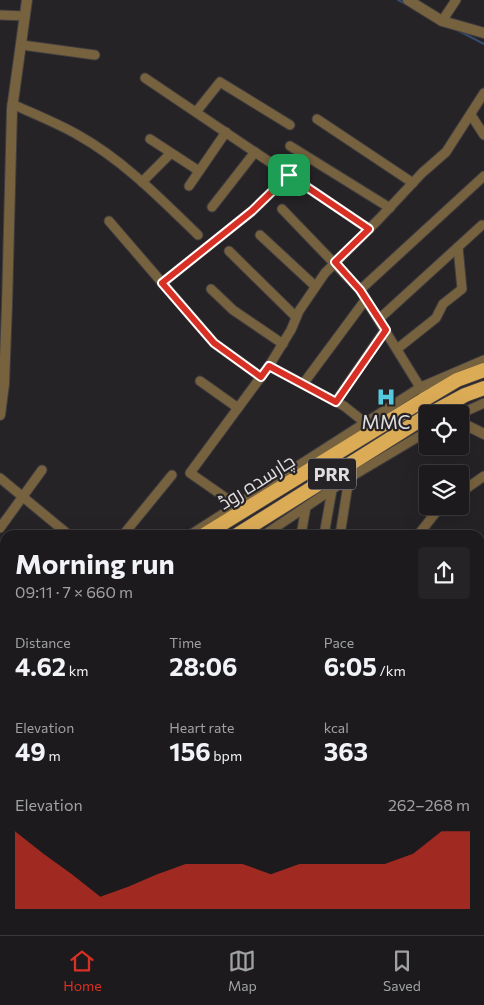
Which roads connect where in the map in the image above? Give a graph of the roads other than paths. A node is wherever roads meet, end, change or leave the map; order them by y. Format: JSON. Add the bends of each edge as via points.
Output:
{"nodes":[{"id":1,"x":27,"y":0,"type":"edge"},
{"id":2,"x":408,"y":0,"type":"edge"},
{"id":3,"x":456,"y":0,"type":"edge"},
{"id":4,"x":0,"y":15,"type":"edge"},
{"id":5,"x":25,"y":16,"type":"junction"},
{"id":6,"x":442,"y":21,"type":"junction"},
{"id":7,"x":484,"y":33,"type":"edge"},
{"id":8,"x":22,"y":44,"type":"junction"},
{"id":9,"x":95,"y":55,"type":"dead end"},
{"id":10,"x":144,"y":78,"type":"dead end"},
{"id":11,"x":484,"y":93,"type":"edge"},
{"id":12,"x":12,"y":104,"type":"junction"},
{"id":13,"x":196,"y":112,"type":"junction"},
{"id":14,"x":471,"y":115,"type":"junction"},
{"id":15,"x":318,"y":119,"type":"dead end"},
{"id":16,"x":290,"y":125,"type":"dead end"},
{"id":17,"x":226,"y":132,"type":"junction"},
{"id":18,"x":484,"y":135,"type":"edge"},
{"id":19,"x":150,"y":139,"type":"dead end"},
{"id":20,"x":290,"y":146,"type":"dead end"},
{"id":21,"x":255,"y":152,"type":"junction"},
{"id":22,"x":170,"y":154,"type":"junction"},
{"id":23,"x":199,"y":171,"type":"junction"},
{"id":24,"x":289,"y":175,"type":"junction"},
{"id":25,"x":484,"y":176,"type":"edge"},
{"id":26,"x":142,"y":182,"type":"junction"},
{"id":27,"x":412,"y":183,"type":"junction"},
{"id":28,"x":189,"y":186,"type":"dead end"},
{"id":29,"x":212,"y":207,"type":"dead end"},
{"id":30,"x":390,"y":208,"type":"junction"},
{"id":31,"x":282,"y":210,"type":"dead end"},
{"id":32,"x":109,"y":221,"type":"dead end"},
{"id":33,"x":482,"y":225,"type":"dead end"},
{"id":34,"x":369,"y":229,"type":"junction"},
{"id":35,"x":198,"y":235,"type":"dead end"},
{"id":36,"x":260,"y":235,"type":"dead end"},
{"id":37,"x":458,"y":247,"type":"junction"},
{"id":38,"x":229,"y":251,"type":"dead end"},
{"id":39,"x":335,"y":262,"type":"junction"},
{"id":40,"x":162,"y":283,"type":"junction"},
{"id":41,"x":315,"y":286,"type":"junction"},
{"id":42,"x":211,"y":289,"type":"dead end"},
{"id":43,"x":360,"y":290,"type":"junction"},
{"id":44,"x":366,"y":299,"type":"junction"},
{"id":45,"x":4,"y":304,"type":"edge"},
{"id":46,"x":296,"y":317,"type":"junction"},
{"id":47,"x":378,"y":319,"type":"junction"},
{"id":48,"x":386,"y":330,"type":"junction"},
{"id":49,"x":283,"y":344,"type":"junction"},
{"id":50,"x":397,"y":348,"type":"junction"},
{"id":51,"x":484,"y":360,"type":"edge"},
{"id":52,"x":269,"y":366,"type":"junction"},
{"id":53,"x":484,"y":370,"type":"edge"},
{"id":54,"x":261,"y":377,"type":"junction"},
{"id":55,"x":200,"y":381,"type":"dead end"},
{"id":56,"x":2,"y":383,"type":"edge"},
{"id":57,"x":303,"y":384,"type":"junction"},
{"id":58,"x":484,"y":388,"type":"edge"},
{"id":59,"x":424,"y":392,"type":"junction"},
{"id":60,"x":336,"y":402,"type":"junction"},
{"id":61,"x":484,"y":403,"type":"edge"},
{"id":62,"x":451,"y":405,"type":"edge"},
{"id":63,"x":238,"y":408,"type":"junction"},
{"id":64,"x":469,"y":410,"type":"edge"},
{"id":65,"x":0,"y":415,"type":"edge"},
{"id":66,"x":419,"y":423,"type":"edge"},
{"id":67,"x":370,"y":426,"type":"junction"},
{"id":68,"x":469,"y":426,"type":"edge"},
{"id":69,"x":484,"y":434,"type":"edge"},
{"id":70,"x":419,"y":436,"type":"edge"},
{"id":71,"x":42,"y":470,"type":"dead end"},
{"id":72,"x":172,"y":475,"type":"dead end"},
{"id":73,"x":484,"y":476,"type":"edge"},
{"id":74,"x":0,"y":478,"type":"edge"},
{"id":75,"x":349,"y":478,"type":"junction"},
{"id":76,"x":469,"y":487,"type":"edge"},
{"id":77,"x":278,"y":490,"type":"junction"},
{"id":78,"x":332,"y":490,"type":"junction"},
{"id":79,"x":24,"y":497,"type":"junction"},
{"id":80,"x":286,"y":503,"type":"junction"},
{"id":81,"x":236,"y":505,"type":"junction"},
{"id":82,"x":306,"y":507,"type":"junction"},
{"id":83,"x":434,"y":515,"type":"edge"},
{"id":84,"x":0,"y":530,"type":"edge"},
{"id":85,"x":63,"y":530,"type":"edge"},
{"id":86,"x":127,"y":530,"type":"edge"},
{"id":87,"x":198,"y":530,"type":"edge"},
{"id":88,"x":212,"y":530,"type":"edge"},
{"id":89,"x":245,"y":530,"type":"edge"},
{"id":90,"x":272,"y":530,"type":"edge"},
{"id":91,"x":302,"y":530,"type":"edge"},
{"id":92,"x":325,"y":530,"type":"edge"},
{"id":93,"x":341,"y":530,"type":"edge"},
{"id":94,"x":422,"y":530,"type":"edge"}],
"edges":[{"from":1,"to":5,"type":"street"},
{"from":2,"to":6,"type":"street"},
{"from":3,"to":6,"type":"street"},
{"from":4,"to":5,"type":"street"},
{"from":5,"to":8,"type":"street"},
{"from":6,"to":7,"type":"street"},
{"from":8,"to":9,"type":"street"},
{"from":8,"to":12,"type":"street"},
{"from":10,"to":13,"type":"street"},
{"from":11,"to":14,"type":"street"},
{"from":12,"to":26,"type":"street","via":[[79,135]]},
{"from":12,"to":45,"type":"street"},
{"from":13,"to":16,"type":"street","via":[[220,82]]},
{"from":13,"to":17,"type":"street"},
{"from":14,"to":18,"type":"street"},
{"from":14,"to":27,"type":"street","via":[[446,152]]},
{"from":15,"to":27,"type":"street"},
{"from":17,"to":21,"type":"street"},
{"from":17,"to":23,"type":"street"},
{"from":19,"to":22,"type":"street"},
{"from":20,"to":30,"type":"street"},
{"from":21,"to":24,"type":"street"},
{"from":21,"to":29,"type":"street"},
{"from":22,"to":23,"type":"street"},
{"from":22,"to":26,"type":"street"},
{"from":23,"to":28,"type":"street"},
{"from":24,"to":34,"type":"street"},
{"from":24,"to":40,"type":"street","via":[[246,216]]},
{"from":25,"to":43,"type":"street"},
{"from":26,"to":35,"type":"street"},
{"from":27,"to":30,"type":"street"},
{"from":30,"to":34,"type":"street"},
{"from":31,"to":39,"type":"street"},
{"from":32,"to":40,"type":"street"},
{"from":33,"to":37,"type":"street"},
{"from":34,"to":39,"type":"street"},
{"from":36,"to":41,"type":"street"},
{"from":37,"to":47,"type":"street"},
{"from":37,"to":50,"type":"street","via":[[462,289],[443,304],[436,318]]},
{"from":38,"to":46,"type":"street"},
{"from":39,"to":41,"type":"street"},
{"from":39,"to":43,"type":"street"},
{"from":40,"to":54,"type":"street","via":[[214,343]]},
{"from":41,"to":46,"type":"street"},
{"from":42,"to":49,"type":"street","via":[[234,310]]},
{"from":43,"to":44,"type":"street"},
{"from":44,"to":47,"type":"street"},
{"from":44,"to":57,"type":"street"},
{"from":45,"to":56,"type":"street"},
{"from":46,"to":49,"type":"street"},
{"from":47,"to":48,"type":"street"},
{"from":48,"to":50,"type":"street"},
{"from":48,"to":60,"type":"street"},
{"from":49,"to":52,"type":"street"},
{"from":50,"to":59,"type":"street"},
{"from":51,"to":59,"type":"street"},
{"from":52,"to":54,"type":"street"},
{"from":52,"to":57,"type":"street"},
{"from":53,"to":59,"type":"highway","name":"چارسدہ روڈ","number":"PRR"},
{"from":54,"to":63,"type":"street"},
{"from":55,"to":63,"type":"street"},
{"from":56,"to":65,"type":"street"},
{"from":57,"to":60,"type":"street"},
{"from":58,"to":62,"type":"highway","name":"چارسدہ روڈ","number":"PRR"},
{"from":59,"to":67,"type":"highway","name":"چارسدہ روڈ","number":"PRR"},
{"from":60,"to":67,"type":"street"},
{"from":61,"to":64,"type":"street"},
{"from":63,"to":81,"type":"street","via":[[190,473]]},
{"from":66,"to":80,"type":"highway","name":"چارسدہ روڈ","number":"PRR"},
{"from":67,"to":77,"type":"highway","name":"چارسدہ روڈ","number":"PRR"},
{"from":67,"to":81,"type":"street"},
{"from":68,"to":69,"type":"street"},
{"from":70,"to":75,"type":"street"},
{"from":71,"to":79,"type":"street"},
{"from":72,"to":86,"type":"street"},
{"from":73,"to":76,"type":"street"},
{"from":74,"to":79,"type":"street"},
{"from":75,"to":78,"type":"street"},
{"from":75,"to":93,"type":"street"},
{"from":77,"to":80,"type":"highway"},
{"from":77,"to":88,"type":"highway","name":"چارسدہ روڈ","number":"PRR"},
{"from":78,"to":82,"type":"street"},
{"from":78,"to":92,"type":"street"},
{"from":79,"to":84,"type":"street"},
{"from":79,"to":85,"type":"street"},
{"from":80,"to":89,"type":"highway","name":"چارسدہ روڈ","number":"PRR"},
{"from":81,"to":87,"type":"street"},
{"from":82,"to":90,"type":"street"},
{"from":82,"to":91,"type":"street"},
{"from":83,"to":94,"type":"street"}]}
